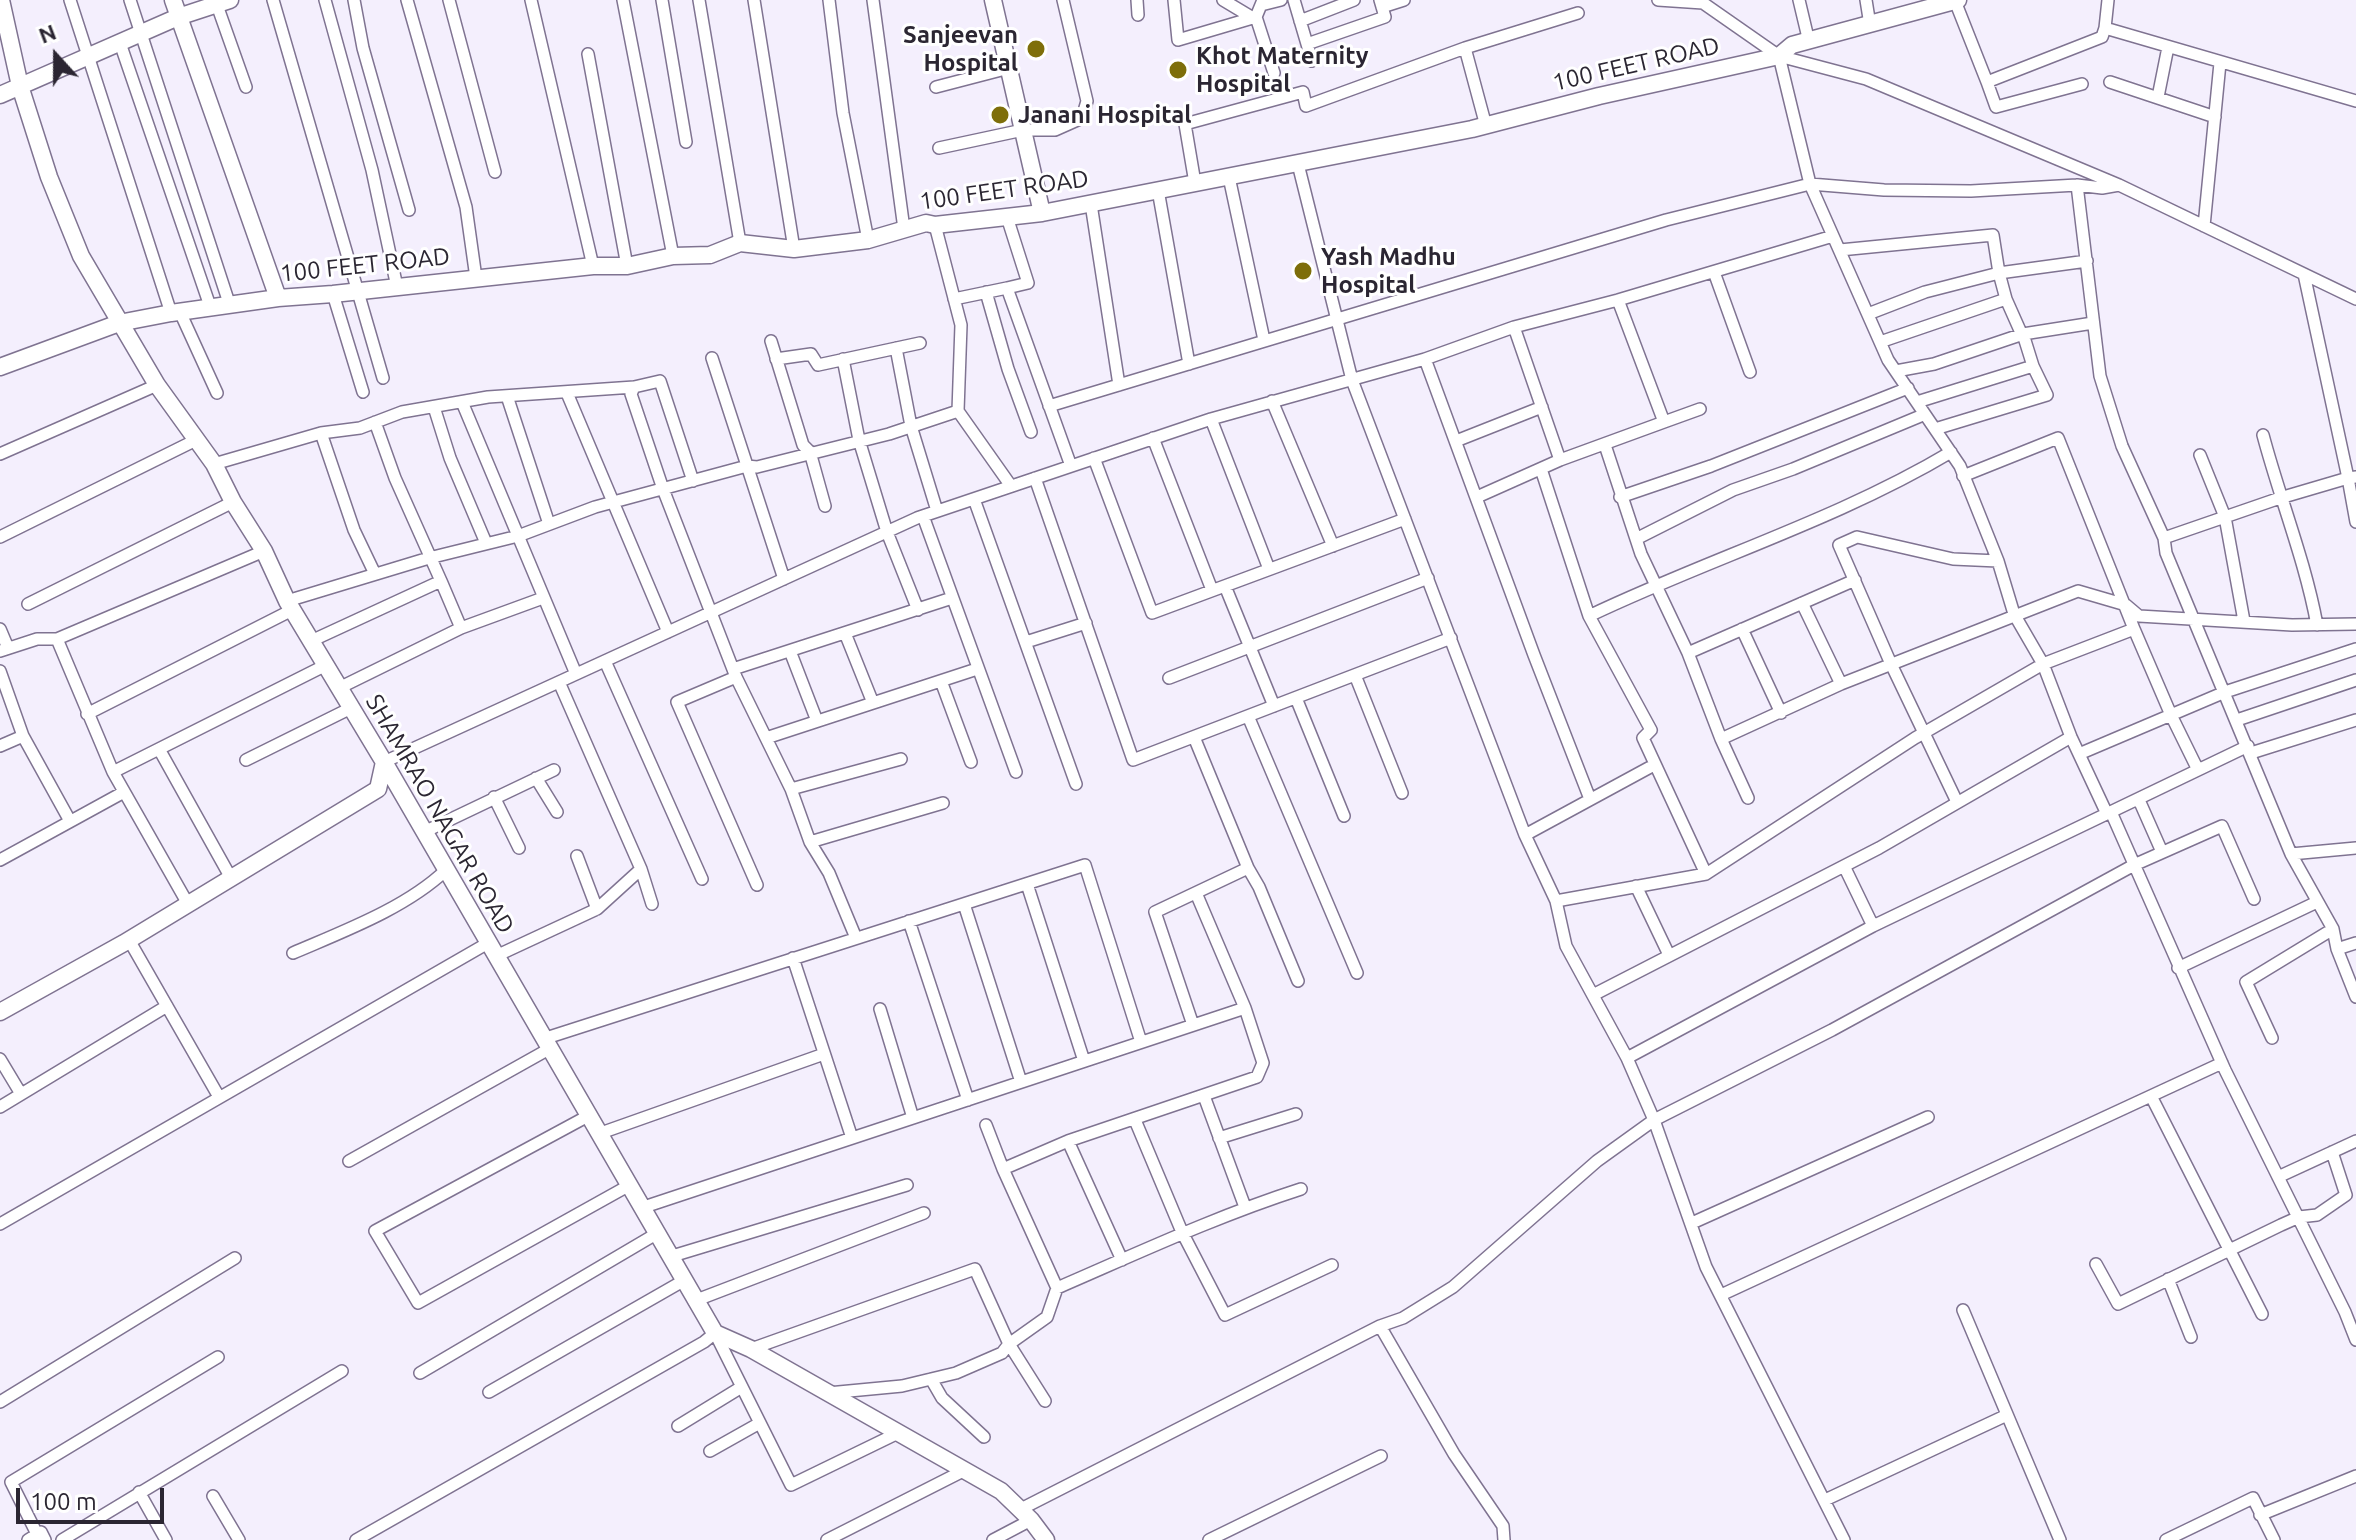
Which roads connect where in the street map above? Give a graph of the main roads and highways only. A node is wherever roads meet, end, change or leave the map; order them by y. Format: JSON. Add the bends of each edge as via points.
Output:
{"nodes":[{"id":1,"x":1,"y":0,"type":"edge"},
{"id":2,"x":173,"y":0,"type":"edge"},
{"id":3,"x":993,"y":0,"type":"edge"},
{"id":4,"x":1957,"y":0,"type":"edge"},
{"id":5,"x":224,"y":2,"type":"edge"},
{"id":6,"x":178,"y":17,"type":"junction"},
{"id":7,"x":20,"y":86,"type":"junction"},
{"id":8,"x":0,"y":95,"type":"edge"},
{"id":9,"x":1042,"y":213,"type":"junction"},
{"id":10,"x":278,"y":298,"type":"junction"},
{"id":11,"x":119,"y":323,"type":"junction"},
{"id":12,"x":0,"y":367,"type":"edge"},
{"id":13,"x":384,"y":762,"type":"junction"},
{"id":14,"x":0,"y":1012,"type":"edge"},
{"id":15,"x":1046,"y":1540,"type":"edge"}],
"edges":[{"from":1,"to":7,"type":"main road","name":"SHAMRAO NAGAR ROAD"},
{"from":2,"to":6,"type":"main road"},
{"from":3,"to":9,"type":"main road"},
{"from":4,"to":9,"type":"main road","name":"100 FEET ROAD","via":[[1792,45],[1779,56],[1486,126]]},
{"from":5,"to":6,"type":"main road"},
{"from":6,"to":7,"type":"main road"},
{"from":6,"to":10,"type":"main road"},
{"from":7,"to":8,"type":"main road"},
{"from":7,"to":11,"type":"main road","name":"SHAMRAO NAGAR ROAD","via":[[81,256]]},
{"from":9,"to":10,"type":"main road","name":"100 FEET ROAD","via":[[926,223],[868,240],[794,249],[740,243],[710,255],[627,266]]},
{"from":10,"to":11,"type":"main road","name":"100 FEET ROAD"},
{"from":11,"to":12,"type":"main road","name":"100 FEET ROAD"},
{"from":11,"to":13,"type":"main road","name":"SHAMRAO NAGAR ROAD","via":[[214,464],[290,606]]},
{"from":13,"to":14,"type":"main road","via":[[378,789]]},
{"from":13,"to":15,"type":"main road","name":"SHAMRAO NAGAR ROAD","via":[[715,1333],[1001,1491]]}]}
